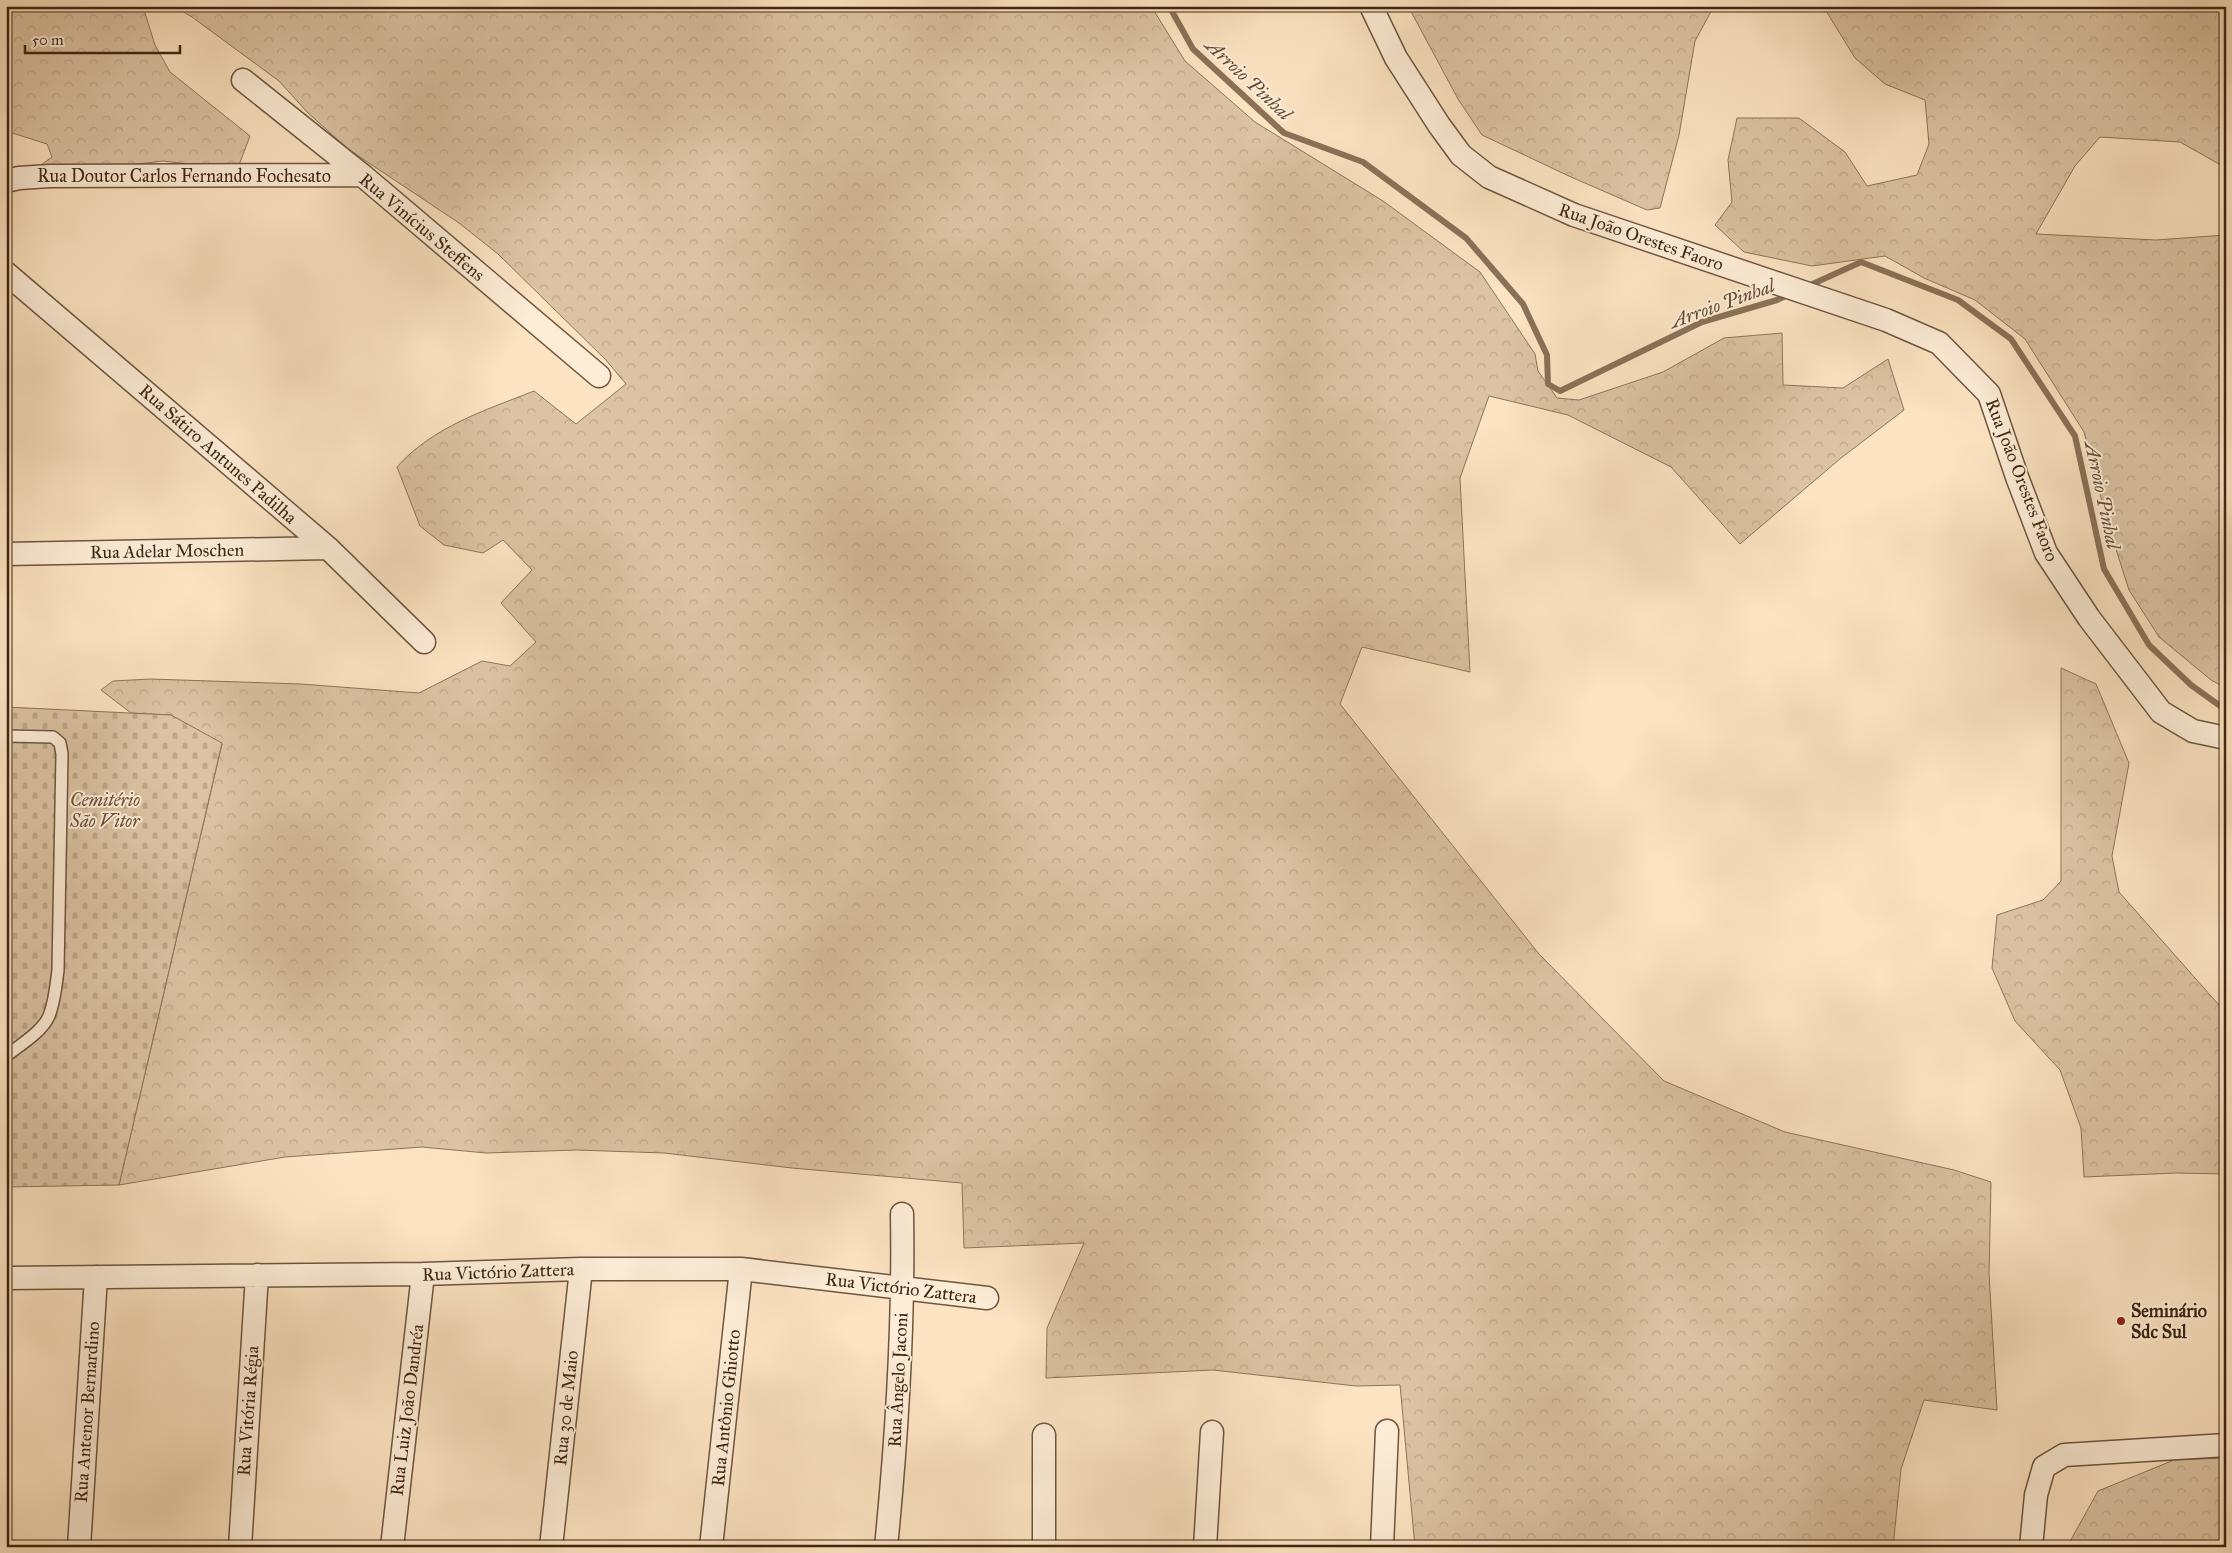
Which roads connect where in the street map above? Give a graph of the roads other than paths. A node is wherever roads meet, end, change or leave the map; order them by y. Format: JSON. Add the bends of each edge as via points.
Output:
{"nodes":[{"id":1,"x":1371,"y":6,"type":"edge"},
{"id":2,"x":243,"y":80,"type":"dead end"},
{"id":3,"x":362,"y":175,"type":"junction"},
{"id":4,"x":6,"y":181,"type":"edge"},
{"id":5,"x":6,"y":273,"type":"edge"},
{"id":6,"x":599,"y":376,"type":"dead end"},
{"id":7,"x":328,"y":548,"type":"junction"},
{"id":8,"x":6,"y":554,"type":"edge"},
{"id":9,"x":424,"y":642,"type":"dead end"},
{"id":10,"x":6,"y":736,"type":"edge"},
{"id":11,"x":2226,"y":738,"type":"edge"},
{"id":12,"x":6,"y":1056,"type":"edge"},
{"id":13,"x":902,"y":1214,"type":"dead end"},
{"id":14,"x":581,"y":1269,"type":"junction"},
{"id":15,"x":741,"y":1269,"type":"junction"},
{"id":16,"x":423,"y":1274,"type":"junction"},
{"id":17,"x":257,"y":1275,"type":"junction"},
{"id":18,"x":96,"y":1277,"type":"junction"},
{"id":19,"x":6,"y":1278,"type":"edge"},
{"id":20,"x":903,"y":1288,"type":"junction"},
{"id":21,"x":987,"y":1298,"type":"dead end"},
{"id":22,"x":1387,"y":1431,"type":"dead end"},
{"id":23,"x":1212,"y":1432,"type":"dead end"},
{"id":24,"x":1044,"y":1435,"type":"dead end"},
{"id":25,"x":2226,"y":1445,"type":"edge"},
{"id":26,"x":79,"y":1547,"type":"edge"},
{"id":27,"x":240,"y":1547,"type":"edge"},
{"id":28,"x":392,"y":1547,"type":"edge"},
{"id":29,"x":552,"y":1547,"type":"edge"},
{"id":30,"x":711,"y":1547,"type":"edge"},
{"id":31,"x":886,"y":1547,"type":"edge"},
{"id":32,"x":1044,"y":1547,"type":"edge"},
{"id":33,"x":1205,"y":1547,"type":"edge"},
{"id":34,"x":1382,"y":1547,"type":"edge"},
{"id":35,"x":2031,"y":1547,"type":"edge"}],
"edges":[{"from":1,"to":11,"type":"street","name":"Rua João Orestes Faoro","via":[[1396,58],[1439,125],[1461,155],[1489,177],[1574,216],[1886,320],[1939,343],[1989,394],[2046,553],[2089,618],[2161,712],[2193,731]]},
{"from":2,"to":3,"type":"street","name":"Rua Vinícius Steffens"},
{"from":3,"to":4,"type":"street","name":"Rua Doutor Carlos Fernando Fochesato","via":[[50,176]]},
{"from":3,"to":6,"type":"street","name":"Rua Vinícius Steffens"},
{"from":5,"to":7,"type":"street","name":"Rua Sátiro Antunes Padilha"},
{"from":7,"to":8,"type":"street","name":"Rua Adelar Moschen"},
{"from":7,"to":9,"type":"street","name":"Rua Sátiro Antunes Padilha"},
{"from":10,"to":12,"type":"lane","via":[[53,737],[60,743],[62,754],[58,970],[53,1001],[42,1026]]},
{"from":13,"to":20,"type":"street","name":"Rua Ângelo Jaconi"},
{"from":14,"to":15,"type":"street","name":"Rua Victório Zattera"},
{"from":14,"to":16,"type":"street","name":"Rua Victório Zattera"},
{"from":14,"to":29,"type":"street","name":"Rua 30 de Maio"},
{"from":15,"to":20,"type":"street","name":"Rua Victório Zattera"},
{"from":15,"to":30,"type":"street","name":"Rua Antônio Ghiotto"},
{"from":16,"to":17,"type":"street","name":"Rua Victório Zattera"},
{"from":16,"to":28,"type":"street","name":"Rua Luiz João Dandréa"},
{"from":17,"to":18,"type":"street","name":"Rua Victório Zattera"},
{"from":17,"to":27,"type":"street","name":"Rua Vitória Régia"},
{"from":18,"to":19,"type":"street","name":"Rua Victório Zattera"},
{"from":18,"to":26,"type":"street","name":"Rua Antenor Bernardino"},
{"from":20,"to":21,"type":"street","name":"Rua Victório Zattera"},
{"from":20,"to":31,"type":"street","name":"Rua Ângelo Jaconi","via":[[895,1457]]},
{"from":22,"to":34,"type":"street"},
{"from":23,"to":33,"type":"street"},
{"from":24,"to":32,"type":"street"},
{"from":25,"to":35,"type":"street","via":[[2064,1455],[2044,1468],[2036,1495]]}]}
